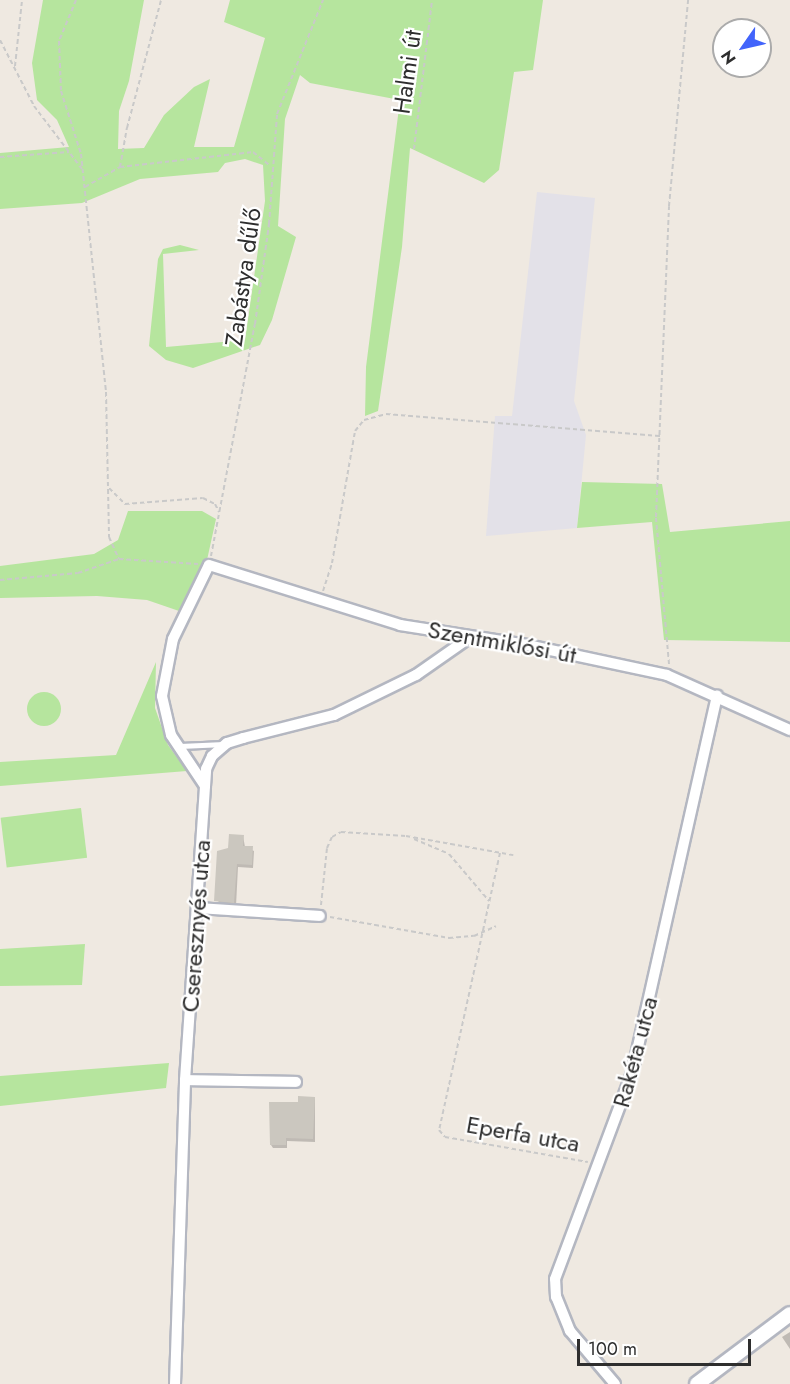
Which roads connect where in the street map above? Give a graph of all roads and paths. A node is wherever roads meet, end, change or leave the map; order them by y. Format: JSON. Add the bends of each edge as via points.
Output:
{"nodes":[{"id":1,"x":22,"y":0,"type":"edge"},
{"id":2,"x":76,"y":0,"type":"edge"},
{"id":3,"x":161,"y":0,"type":"edge"},
{"id":4,"x":323,"y":0,"type":"edge"},
{"id":5,"x":432,"y":0,"type":"edge"},
{"id":6,"x":688,"y":0,"type":"edge"},
{"id":7,"x":0,"y":40,"type":"edge"},
{"id":8,"x":15,"y":68,"type":"junction"},
{"id":9,"x":414,"y":149,"type":"dead end"},
{"id":10,"x":69,"y":152,"type":"junction"},
{"id":11,"x":0,"y":157,"type":"edge"},
{"id":12,"x":120,"y":167,"type":"junction"},
{"id":13,"x":271,"y":169,"type":"junction"},
{"id":14,"x":83,"y":171,"type":"junction"},
{"id":15,"x":85,"y":187,"type":"junction"},
{"id":16,"x":662,"y":436,"type":"junction"},
{"id":17,"x":108,"y":487,"type":"junction"},
{"id":18,"x":219,"y":512,"type":"junction"},
{"id":19,"x":119,"y":559,"type":"junction"},
{"id":20,"x":209,"y":565,"type":"junction"},
{"id":21,"x":0,"y":580,"type":"edge"},
{"id":22,"x":319,"y":602,"type":"junction"},
{"id":23,"x":468,"y":638,"type":"junction"},
{"id":24,"x":667,"y":675,"type":"junction"},
{"id":25,"x":717,"y":695,"type":"junction"},
{"id":26,"x":790,"y":730,"type":"edge"},
{"id":27,"x":227,"y":743,"type":"junction"},
{"id":28,"x":178,"y":746,"type":"junction"},
{"id":29,"x":205,"y":786,"type":"junction"},
{"id":30,"x":406,"y":836,"type":"junction"},
{"id":31,"x":500,"y":853,"type":"junction"},
{"id":32,"x":513,"y":855,"type":"dead end"},
{"id":33,"x":490,"y":902,"type":"junction"},
{"id":34,"x":199,"y":908,"type":"junction"},
{"id":35,"x":320,"y":916,"type":"junction"},
{"id":36,"x":496,"y":926,"type":"dead end"},
{"id":37,"x":484,"y":928,"type":"junction"},
{"id":38,"x":185,"y":1080,"type":"junction"},
{"id":39,"x":296,"y":1082,"type":"dead end"},
{"id":40,"x":600,"y":1164,"type":"junction"},
{"id":41,"x":790,"y":1314,"type":"edge"},
{"id":42,"x":176,"y":1384,"type":"edge"},
{"id":43,"x":615,"y":1384,"type":"edge"},
{"id":44,"x":696,"y":1384,"type":"edge"}],
"edges":[{"from":1,"to":8,"type":"path"},
{"from":2,"to":14,"type":"path","via":[[59,41],[61,91]]},
{"from":3,"to":12,"type":"path"},
{"from":4,"to":13,"type":"path","name":"Zabástya dűlő","via":[[277,114]]},
{"from":5,"to":9,"type":"path","name":"Halmi út"},
{"from":6,"to":16,"type":"path","via":[[669,206]]},
{"from":7,"to":8,"type":"path"},
{"from":8,"to":10,"type":"path","via":[[34,106]]},
{"from":10,"to":11,"type":"path"},
{"from":10,"to":14,"type":"path"},
{"from":12,"to":13,"type":"path","via":[[253,152]]},
{"from":12,"to":15,"type":"path"},
{"from":13,"to":18,"type":"path","name":"Zabástya dűlő","via":[[269,224],[255,324]]},
{"from":14,"to":15,"type":"path"},
{"from":15,"to":17,"type":"path","via":[[106,392]]},
{"from":16,"to":22,"type":"path","via":[[386,414],[364,420],[355,431],[332,563]]},
{"from":16,"to":24,"type":"path","via":[[656,517]]},
{"from":17,"to":18,"type":"path","via":[[125,504],[203,498],[215,504]]},
{"from":17,"to":19,"type":"path","via":[[109,537]]},
{"from":18,"to":20,"type":"path","name":"Zabástya dűlő"},
{"from":19,"to":20,"type":"path"},
{"from":19,"to":21,"type":"path","via":[[78,573]]},
{"from":20,"to":22,"type":"street","name":"Szentmiklósi út"},
{"from":20,"to":28,"type":"street","via":[[181,620],[166,668],[163,711]]},
{"from":22,"to":23,"type":"street","name":"Szentmiklósi út","via":[[400,625]]},
{"from":23,"to":24,"type":"street","name":"Szentmiklósi út","via":[[527,645]]},
{"from":23,"to":27,"type":"street","via":[[416,675],[334,715]]},
{"from":24,"to":25,"type":"street","name":"Szentmiklósi út"},
{"from":25,"to":26,"type":"street","name":"Szentmiklósi út"},
{"from":25,"to":40,"type":"street","name":"Rakéta utca","via":[[632,1073]]},
{"from":27,"to":28,"type":"lane"},
{"from":27,"to":29,"type":"street","name":"Cseresznyés utca","via":[[212,756]]},
{"from":28,"to":29,"type":"street"},
{"from":29,"to":34,"type":"street","name":"Cseresznyés utca"},
{"from":30,"to":31,"type":"path"},
{"from":30,"to":33,"type":"path","via":[[449,855]]},
{"from":30,"to":35,"type":"path","via":[[341,832],[332,837]]},
{"from":31,"to":32,"type":"path"},
{"from":31,"to":33,"type":"path"},
{"from":33,"to":37,"type":"path"},
{"from":34,"to":35,"type":"street"},
{"from":34,"to":38,"type":"street","name":"Cseresznyés utca"},
{"from":35,"to":37,"type":"path","via":[[448,938],[474,936]]},
{"from":36,"to":37,"type":"path"},
{"from":37,"to":40,"type":"path","name":"Eperfa utca","via":[[441,1134]]},
{"from":38,"to":39,"type":"street"},
{"from":38,"to":42,"type":"street","name":"Cseresznyés utca"},
{"from":40,"to":43,"type":"street","name":"Rakéta utca","via":[[555,1279],[556,1297],[579,1344]]},
{"from":41,"to":44,"type":"main road"}]}
